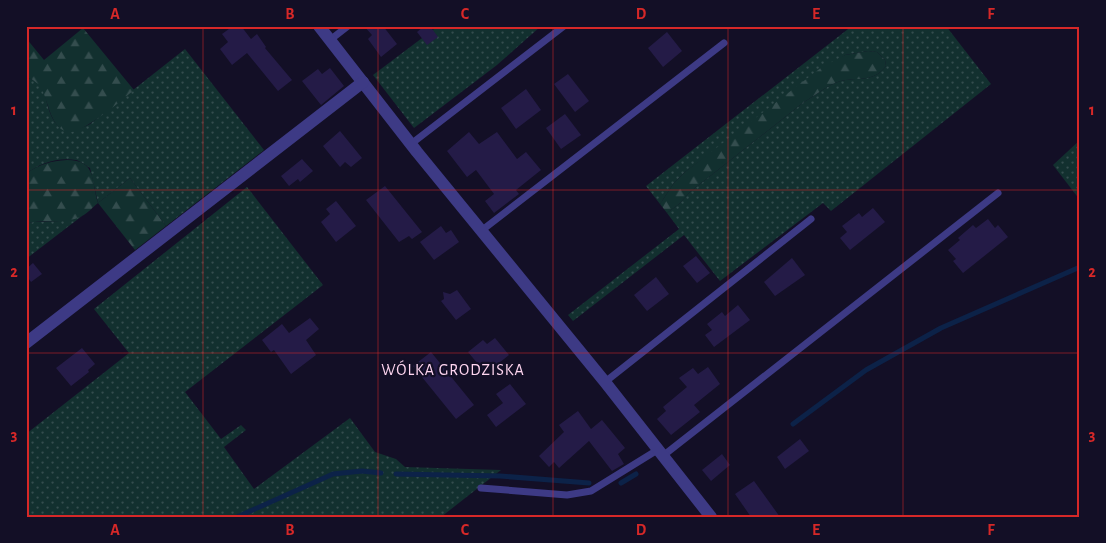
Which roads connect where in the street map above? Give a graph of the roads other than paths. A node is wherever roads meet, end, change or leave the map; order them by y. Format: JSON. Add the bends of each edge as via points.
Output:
{"nodes":[{"id":1,"x":319,"y":26,"type":"edge"},
{"id":2,"x":348,"y":26,"type":"edge"},
{"id":3,"x":564,"y":26,"type":"edge"},
{"id":4,"x":330,"y":40,"type":"junction"},
{"id":5,"x":724,"y":43,"type":"dead end"},
{"id":6,"x":362,"y":82,"type":"junction"},
{"id":7,"x":411,"y":144,"type":"junction"},
{"id":8,"x":998,"y":193,"type":"dead end"},
{"id":9,"x":811,"y":219,"type":"dead end"},
{"id":10,"x":481,"y":230,"type":"junction"},
{"id":11,"x":26,"y":343,"type":"edge"},
{"id":12,"x":606,"y":382,"type":"junction"},
{"id":13,"x":661,"y":452,"type":"junction"},
{"id":14,"x":481,"y":488,"type":"dead end"},
{"id":15,"x":711,"y":517,"type":"edge"}],
"edges":[{"from":1,"to":4,"type":"street"},
{"from":2,"to":4,"type":"lane"},
{"from":3,"to":7,"type":"lane"},
{"from":4,"to":6,"type":"street"},
{"from":5,"to":10,"type":"lane"},
{"from":6,"to":7,"type":"street"},
{"from":6,"to":11,"type":"street"},
{"from":7,"to":10,"type":"street"},
{"from":8,"to":13,"type":"lane"},
{"from":9,"to":12,"type":"lane"},
{"from":10,"to":12,"type":"street"},
{"from":12,"to":13,"type":"street"},
{"from":13,"to":14,"type":"lane","via":[[590,491],[567,495]]},
{"from":13,"to":15,"type":"street"}]}
